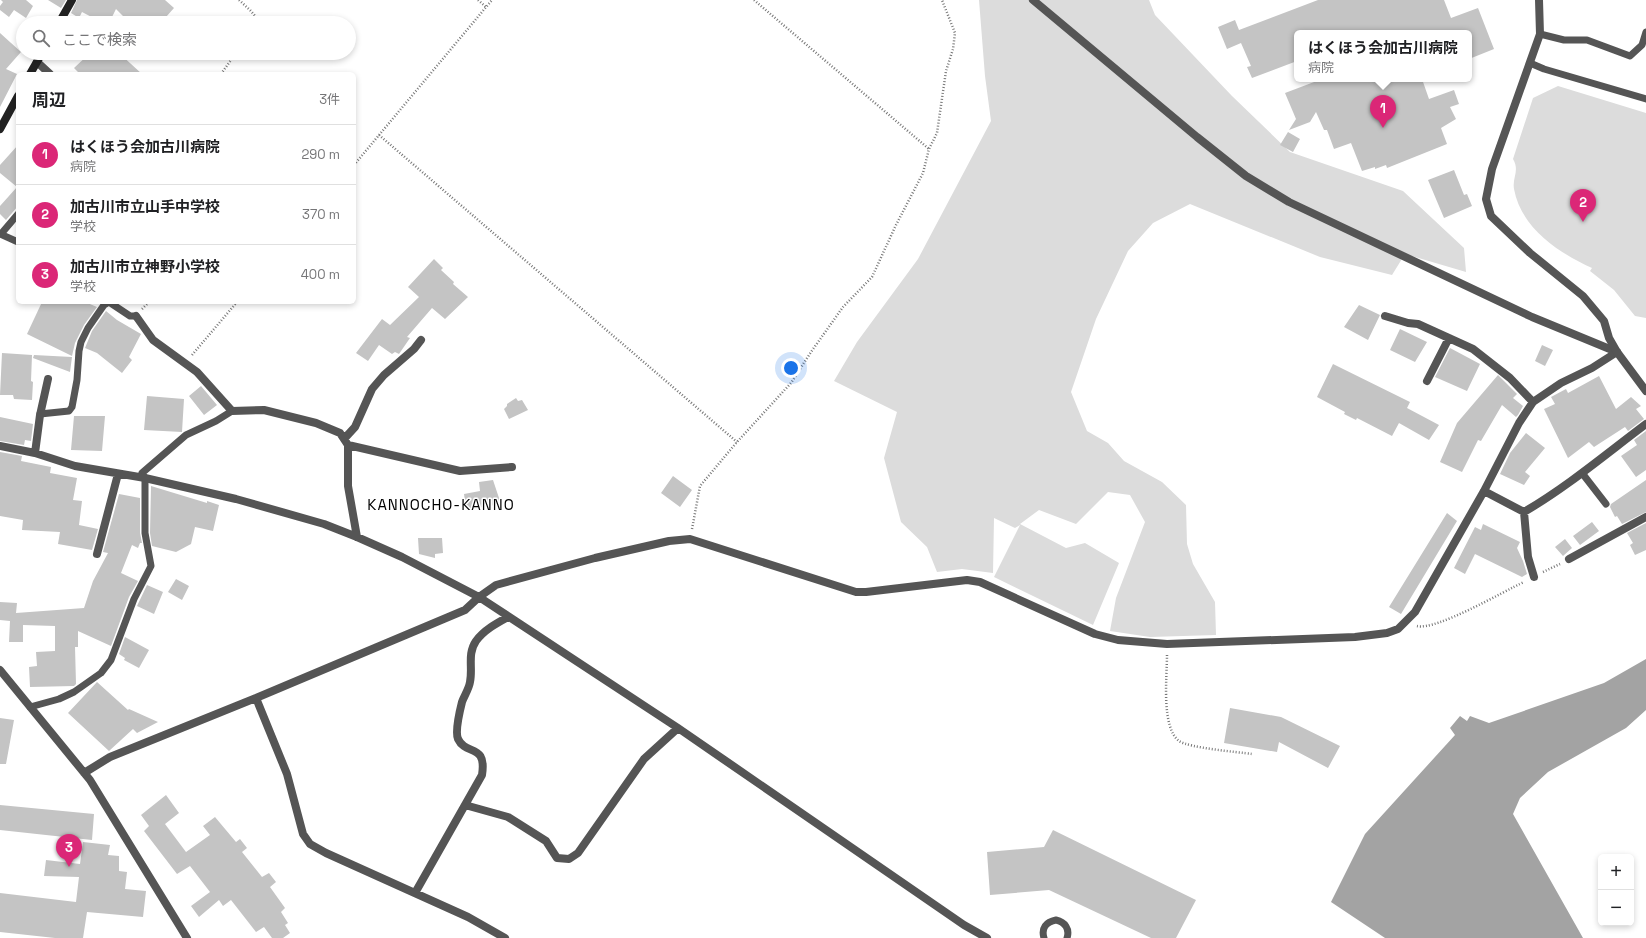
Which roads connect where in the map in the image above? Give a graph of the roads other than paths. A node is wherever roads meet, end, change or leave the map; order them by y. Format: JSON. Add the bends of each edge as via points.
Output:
{"nodes":[{"id":1,"x":72,"y":0,"type":"edge"},
{"id":2,"x":1033,"y":0,"type":"edge"},
{"id":3,"x":1539,"y":0,"type":"edge"},
{"id":4,"x":63,"y":16,"type":"edge"},
{"id":5,"x":1646,"y":32,"type":"edge"},
{"id":6,"x":1540,"y":34,"type":"junction"},
{"id":7,"x":37,"y":62,"type":"joint"},
{"id":8,"x":1530,"y":63,"type":"junction"},
{"id":9,"x":31,"y":72,"type":"edge"},
{"id":10,"x":48,"y":72,"type":"edge"},
{"id":11,"x":1646,"y":99,"type":"edge"},
{"id":12,"x":16,"y":100,"type":"edge"},
{"id":13,"x":0,"y":129,"type":"edge"},
{"id":14,"x":16,"y":216,"type":"edge"},
{"id":15,"x":0,"y":234,"type":"edge"},
{"id":16,"x":16,"y":241,"type":"edge"},
{"id":17,"x":106,"y":304,"type":"edge"},
{"id":18,"x":112,"y":304,"type":"edge"},
{"id":19,"x":136,"y":316,"type":"joint"},
{"id":20,"x":1385,"y":316,"type":"dead end"},
{"id":21,"x":1449,"y":338,"type":"junction"},
{"id":22,"x":421,"y":340,"type":"dead end"},
{"id":23,"x":1616,"y":352,"type":"junction"},
{"id":24,"x":48,"y":379,"type":"dead end"},
{"id":25,"x":1428,"y":381,"type":"dead end"},
{"id":26,"x":1646,"y":391,"type":"edge"},
{"id":27,"x":1533,"y":402,"type":"junction"},
{"id":28,"x":232,"y":411,"type":"junction"},
{"id":29,"x":40,"y":414,"type":"junction"},
{"id":30,"x":1646,"y":424,"type":"edge"},
{"id":31,"x":346,"y":442,"type":"junction"},
{"id":32,"x":0,"y":446,"type":"edge"},
{"id":33,"x":34,"y":453,"type":"junction"},
{"id":34,"x":512,"y":467,"type":"dead end"},
{"id":35,"x":1582,"y":473,"type":"junction"},
{"id":36,"x":118,"y":474,"type":"junction"},
{"id":37,"x":145,"y":478,"type":"junction"},
{"id":38,"x":1484,"y":491,"type":"junction"},
{"id":39,"x":1606,"y":504,"type":"dead end"},
{"id":40,"x":1524,"y":512,"type":"junction"},
{"id":41,"x":1646,"y":517,"type":"edge"},
{"id":42,"x":357,"y":537,"type":"junction"},
{"id":43,"x":97,"y":554,"type":"dead end"},
{"id":44,"x":1569,"y":559,"type":"road end"},
{"id":45,"x":1534,"y":577,"type":"road end"},
{"id":46,"x":479,"y":597,"type":"junction"},
{"id":47,"x":508,"y":616,"type":"junction"},
{"id":48,"x":0,"y":670,"type":"edge"},
{"id":49,"x":256,"y":698,"type":"junction"},
{"id":50,"x":30,"y":707,"type":"junction"},
{"id":51,"x":678,"y":728,"type":"junction"},
{"id":52,"x":84,"y":773,"type":"junction"},
{"id":53,"x":465,"y":805,"type":"junction"},
{"id":54,"x":415,"y":893,"type":"junction"},
{"id":55,"x":187,"y":938,"type":"edge"},
{"id":56,"x":505,"y":938,"type":"edge"},
{"id":57,"x":987,"y":938,"type":"edge"},
{"id":58,"x":1044,"y":938,"type":"edge"},
{"id":59,"x":1067,"y":938,"type":"edge"}],
"edges":[{"from":1,"to":4,"type":"main road"},
{"from":2,"to":23,"type":"street","via":[[1246,176],[1282,198],[1532,317]]},
{"from":3,"to":6,"type":"street"},
{"from":5,"to":6,"type":"lane","via":[[1642,45],[1630,56],[1587,40],[1564,40]]},
{"from":6,"to":8,"type":"street"},
{"from":7,"to":9,"type":"main road"},
{"from":7,"to":10,"type":"street"},
{"from":8,"to":11,"type":"lane"},
{"from":8,"to":23,"type":"street","via":[[1492,169],[1486,199],[1491,216],[1530,253],[1583,296],[1604,321]]},
{"from":12,"to":13,"type":"main road"},
{"from":14,"to":15,"type":"lane"},
{"from":15,"to":16,"type":"lane"},
{"from":17,"to":29,"type":"lane","via":[[88,328],[79,351],[72,407],[69,411]]},
{"from":18,"to":19,"type":"lane","via":[[130,316]]},
{"from":19,"to":28,"type":"street","via":[[153,340],[197,372]]},
{"from":20,"to":21,"type":"street","via":[[1418,324]]},
{"from":21,"to":25,"type":"street"},
{"from":21,"to":27,"type":"street","via":[[1473,349],[1510,378]]},
{"from":22,"to":31,"type":"street","via":[[372,389]]},
{"from":23,"to":26,"type":"street"},
{"from":23,"to":27,"type":"street"},
{"from":24,"to":29,"type":"street"},
{"from":27,"to":38,"type":"street","via":[[1516,428]]},
{"from":28,"to":31,"type":"street","via":[[264,410],[316,423],[340,433]]},
{"from":28,"to":37,"type":"lane","via":[[186,435],[142,473]]},
{"from":29,"to":33,"type":"street"},
{"from":30,"to":35,"type":"street"},
{"from":31,"to":34,"type":"street","via":[[460,471]]},
{"from":31,"to":42,"type":"street","via":[[348,486]]},
{"from":32,"to":33,"type":"street"},
{"from":33,"to":36,"type":"street","via":[[75,466]]},
{"from":35,"to":39,"type":"lane"},
{"from":35,"to":40,"type":"street"},
{"from":36,"to":37,"type":"street"},
{"from":36,"to":43,"type":"street"},
{"from":37,"to":42,"type":"street","via":[[236,499],[324,524]]},
{"from":37,"to":50,"type":"lane","via":[[145,533],[151,566],[110,660],[101,673],[74,692]]},
{"from":38,"to":40,"type":"street"},
{"from":38,"to":46,"type":"street","via":[[1415,612],[1398,629],[1355,637],[1167,644],[1118,640],[1095,634],[980,582],[967,580],[856,592],[690,539],[595,558],[496,585]]},
{"from":40,"to":45,"type":"street","via":[[1528,557]]},
{"from":41,"to":44,"type":"street"},
{"from":42,"to":46,"type":"street"},
{"from":46,"to":47,"type":"street"},
{"from":46,"to":49,"type":"street","via":[[465,610]]},
{"from":47,"to":51,"type":"street"},
{"from":47,"to":53,"type":"street","via":[[476,640],[470,655],[470,683],[463,702],[457,738],[463,746],[475,750],[482,758],[483,767],[482,775]]},
{"from":48,"to":50,"type":"street"},
{"from":49,"to":52,"type":"street","via":[[110,757]]},
{"from":49,"to":54,"type":"street","via":[[287,774],[303,834],[310,844]]},
{"from":50,"to":52,"type":"street"},
{"from":51,"to":53,"type":"street","via":[[644,759],[578,853],[569,860],[557,858],[546,841],[508,817]]},
{"from":51,"to":57,"type":"street","via":[[964,925]]},
{"from":52,"to":55,"type":"street"},
{"from":53,"to":54,"type":"street"},
{"from":54,"to":56,"type":"street","via":[[468,917]]},
{"from":58,"to":59,"type":"lane","via":[[1042,932],[1047,923],[1056,920],[1068,929]]}]}
